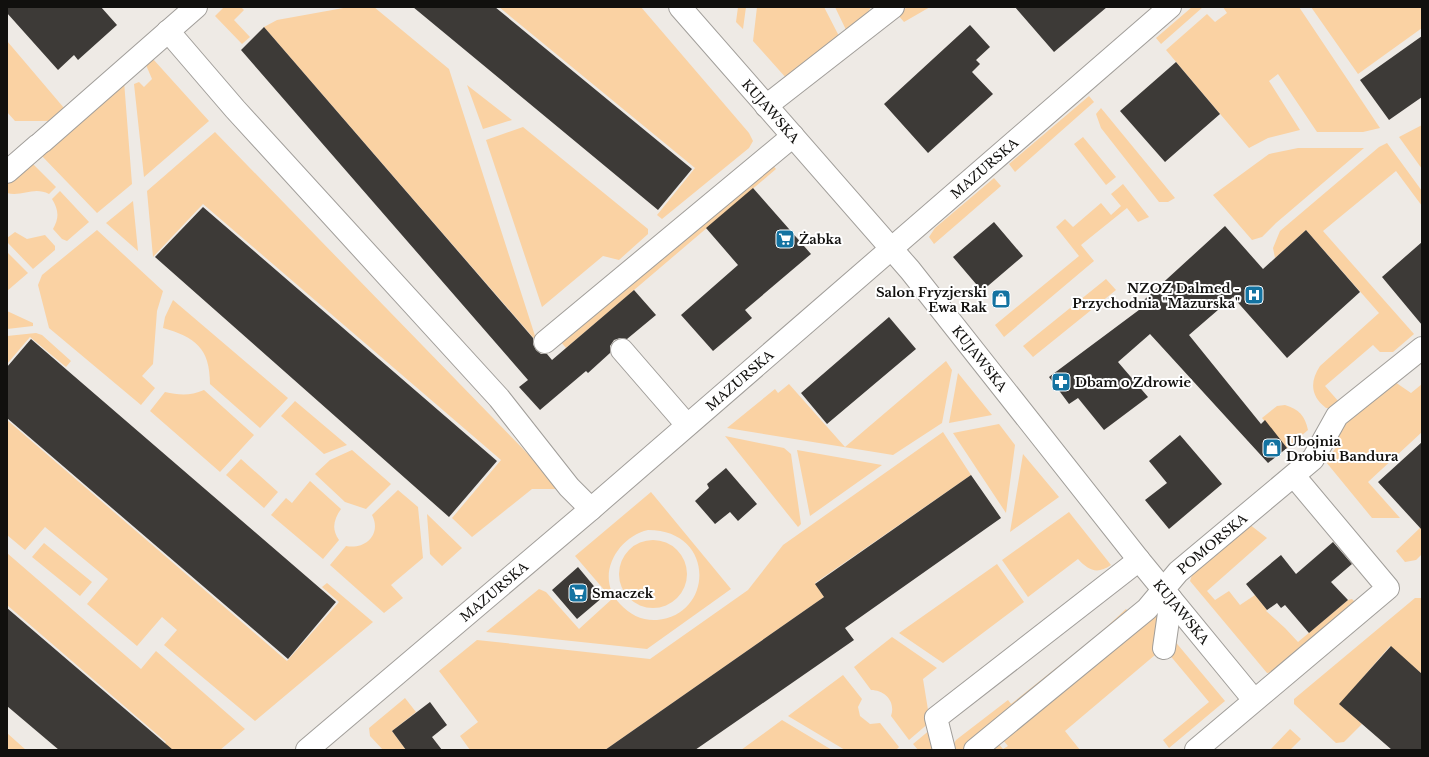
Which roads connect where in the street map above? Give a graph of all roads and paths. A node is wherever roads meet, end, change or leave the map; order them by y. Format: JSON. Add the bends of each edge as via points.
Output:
{"nodes":[{"id":1,"x":196,"y":7,"type":"edge"},
{"id":2,"x":680,"y":7,"type":"edge"},
{"id":3,"x":892,"y":7,"type":"edge"},
{"id":4,"x":1170,"y":7,"type":"edge"},
{"id":5,"x":168,"y":31,"type":"junction"},
{"id":6,"x":766,"y":106,"type":"junction"},
{"id":7,"x":793,"y":136,"type":"junction"},
{"id":8,"x":7,"y":172,"type":"edge"},
{"id":9,"x":892,"y":248,"type":"junction"},
{"id":10,"x":545,"y":342,"type":"dead end"},
{"id":11,"x":1422,"y":348,"type":"edge"},
{"id":12,"x":622,"y":350,"type":"dead end"},
{"id":13,"x":687,"y":425,"type":"junction"},
{"id":14,"x":1294,"y":476,"type":"junction"},
{"id":15,"x":591,"y":509,"type":"junction"},
{"id":16,"x":1139,"y":560,"type":"junction"},
{"id":17,"x":1167,"y":594,"type":"junction"},
{"id":18,"x":1164,"y":648,"type":"dead end"},
{"id":19,"x":1254,"y":700,"type":"junction"},
{"id":20,"x":307,"y":750,"type":"edge"},
{"id":21,"x":944,"y":750,"type":"edge"},
{"id":22,"x":976,"y":750,"type":"edge"},
{"id":23,"x":1196,"y":750,"type":"edge"}],
"edges":[{"from":1,"to":5,"type":"street"},
{"from":2,"to":6,"type":"street","name":"KUJAWSKA"},
{"from":3,"to":6,"type":"street"},
{"from":4,"to":9,"type":"street","name":"MAZURSKA"},
{"from":5,"to":8,"type":"street"},
{"from":5,"to":15,"type":"street","via":[[499,398],[569,487]]},
{"from":6,"to":7,"type":"street","name":"KUJAWSKA"},
{"from":7,"to":9,"type":"street","name":"KUJAWSKA"},
{"from":7,"to":10,"type":"street"},
{"from":9,"to":13,"type":"street","name":"MAZURSKA"},
{"from":9,"to":16,"type":"street","name":"KUJAWSKA"},
{"from":11,"to":14,"type":"street","name":"POMORSKA","via":[[1337,416],[1313,459]]},
{"from":12,"to":13,"type":"street"},
{"from":13,"to":15,"type":"street","name":"MAZURSKA"},
{"from":14,"to":17,"type":"street","name":"POMORSKA","via":[[1178,572]]},
{"from":14,"to":19,"type":"street","via":[[1388,588]]},
{"from":15,"to":20,"type":"street","name":"MAZURSKA"},
{"from":16,"to":17,"type":"street","name":"KUJAWSKA"},
{"from":16,"to":21,"type":"street","via":[[936,718]]},
{"from":17,"to":18,"type":"street"},
{"from":17,"to":19,"type":"street","name":"KUJAWSKA"},
{"from":17,"to":22,"type":"street","name":"POMORSKA"},
{"from":19,"to":23,"type":"street"}]}
